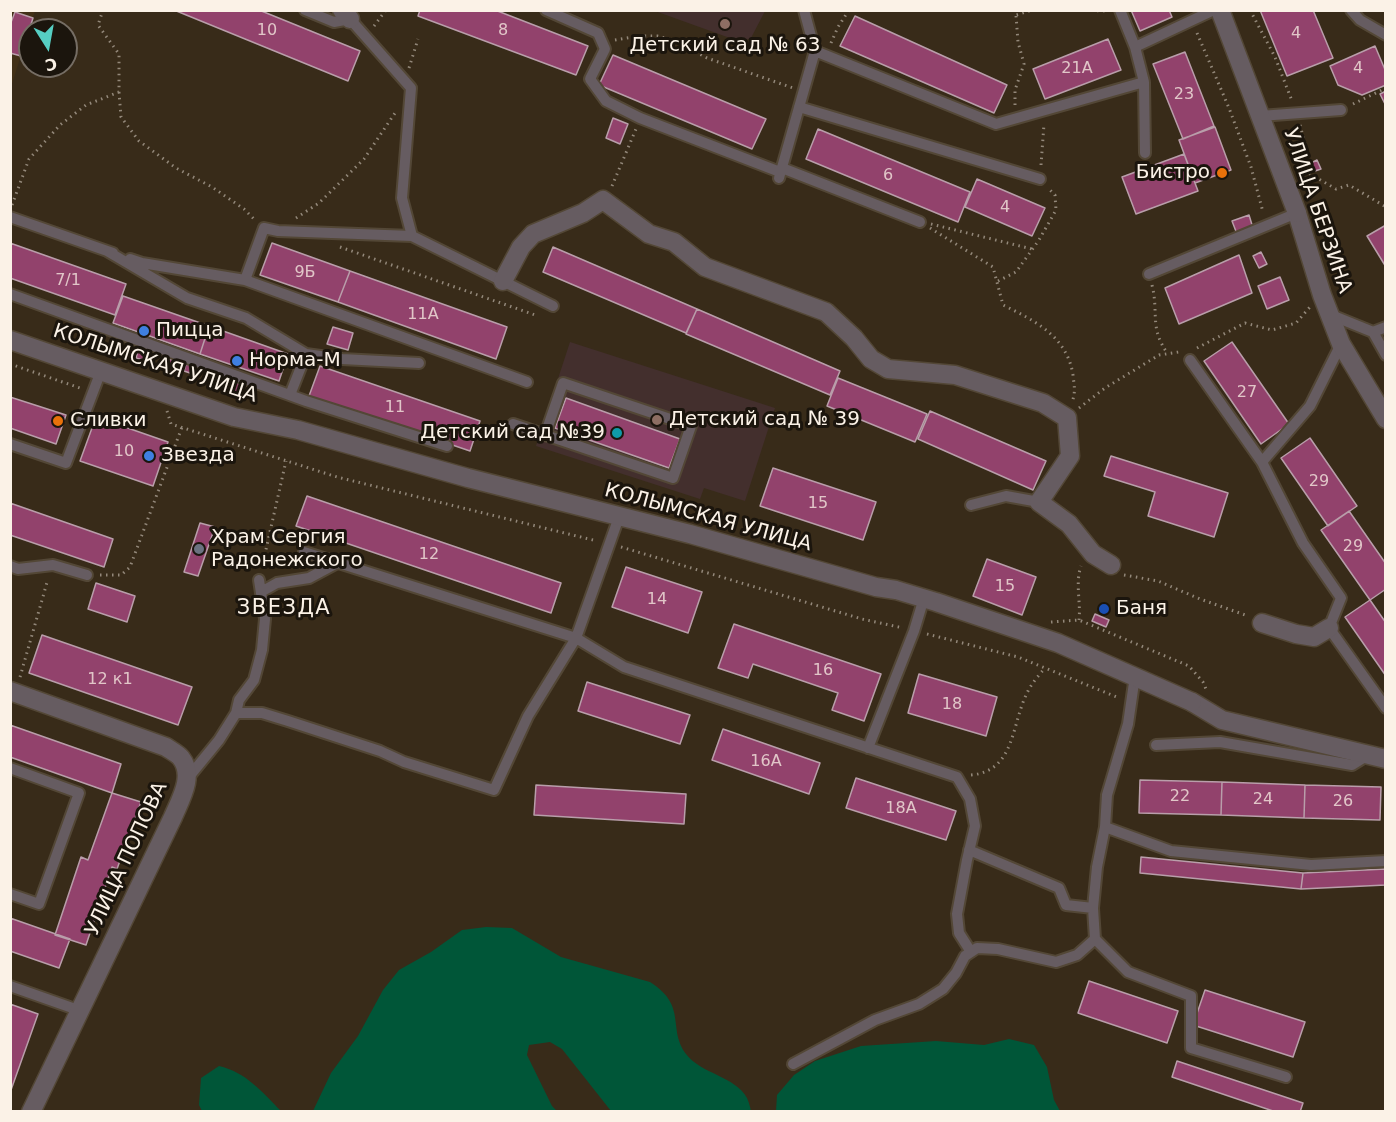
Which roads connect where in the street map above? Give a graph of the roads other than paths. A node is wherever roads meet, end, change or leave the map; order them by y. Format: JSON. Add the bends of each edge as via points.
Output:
{"nodes":[{"id":1,"x":305,"y":10,"type":"edge"},
{"id":2,"x":546,"y":10,"type":"edge"},
{"id":3,"x":804,"y":10,"type":"edge"},
{"id":4,"x":1214,"y":10,"type":"edge"},
{"id":5,"x":1220,"y":10,"type":"edge"},
{"id":6,"x":1351,"y":10,"type":"edge"},
{"id":7,"x":1121,"y":11,"type":"edge"},
{"id":8,"x":346,"y":15,"type":"edge"},
{"id":9,"x":1386,"y":35,"type":"edge"},
{"id":10,"x":1135,"y":47,"type":"junction"},
{"id":11,"x":815,"y":51,"type":"junction"},
{"id":12,"x":1144,"y":82,"type":"junction"},
{"id":13,"x":799,"y":107,"type":"junction"},
{"id":14,"x":1341,"y":110,"type":"road end"},
{"id":15,"x":1260,"y":117,"type":"junction"},
{"id":16,"x":1145,"y":153,"type":"dead end"},
{"id":17,"x":780,"y":173,"type":"junction"},
{"id":18,"x":1040,"y":179,"type":"road end"},
{"id":19,"x":1297,"y":213,"type":"junction"},
{"id":20,"x":10,"y":218,"type":"edge"},
{"id":21,"x":920,"y":222,"type":"road end"},
{"id":22,"x":412,"y":236,"type":"junction"},
{"id":23,"x":107,"y":251,"type":"junction"},
{"id":24,"x":1149,"y":274,"type":"road end"},
{"id":25,"x":245,"y":280,"type":"junction"},
{"id":26,"x":503,"y":281,"type":"junction"},
{"id":27,"x":10,"y":294,"type":"edge"},
{"id":28,"x":553,"y":306,"type":"dead end"},
{"id":29,"x":1331,"y":315,"type":"junction"},
{"id":30,"x":1386,"y":327,"type":"edge"},
{"id":31,"x":1373,"y":333,"type":"junction"},
{"id":32,"x":10,"y":340,"type":"edge"},
{"id":33,"x":1341,"y":344,"type":"junction"},
{"id":34,"x":306,"y":354,"type":"junction"},
{"id":35,"x":1189,"y":354,"type":"road end"},
{"id":36,"x":1386,"y":355,"type":"edge"},
{"id":37,"x":419,"y":363,"type":"dead end"},
{"id":38,"x":101,"y":371,"type":"junction"},
{"id":39,"x":527,"y":382,"type":"dead end"},
{"id":40,"x":290,"y":395,"type":"junction"},
{"id":41,"x":1386,"y":419,"type":"edge"},
{"id":42,"x":513,"y":424,"type":"dead end"},
{"id":43,"x":545,"y":435,"type":"junction"},
{"id":44,"x":10,"y":444,"type":"edge"},
{"id":45,"x":447,"y":446,"type":"dead end"},
{"id":46,"x":1262,"y":462,"type":"junction"},
{"id":47,"x":1039,"y":502,"type":"junction"},
{"id":48,"x":971,"y":505,"type":"dead end"},
{"id":49,"x":620,"y":516,"type":"junction"},
{"id":50,"x":304,"y":552,"type":"dead end"},
{"id":51,"x":337,"y":563,"type":"junction"},
{"id":52,"x":1111,"y":565,"type":"road end"},
{"id":53,"x":10,"y":566,"type":"edge"},
{"id":54,"x":87,"y":575,"type":"road end"},
{"id":55,"x":924,"y":598,"type":"junction"},
{"id":56,"x":1262,"y":623,"type":"road end"},
{"id":57,"x":1329,"y":628,"type":"junction"},
{"id":58,"x":576,"y":638,"type":"junction"},
{"id":59,"x":1134,"y":676,"type":"junction"},
{"id":60,"x":13,"y":692,"type":"edge"},
{"id":61,"x":1386,"y":708,"type":"edge"},
{"id":62,"x":236,"y":713,"type":"junction"},
{"id":63,"x":1156,"y":745,"type":"dead end"},
{"id":64,"x":868,"y":748,"type":"junction"},
{"id":65,"x":1377,"y":757,"type":"edge"},
{"id":66,"x":10,"y":768,"type":"edge"},
{"id":67,"x":188,"y":778,"type":"junction"},
{"id":68,"x":1105,"y":827,"type":"junction"},
{"id":69,"x":969,"y":850,"type":"junction"},
{"id":70,"x":1386,"y":861,"type":"edge"},
{"id":71,"x":10,"y":894,"type":"edge"},
{"id":72,"x":1093,"y":908,"type":"junction"},
{"id":73,"x":1095,"y":939,"type":"junction"},
{"id":74,"x":971,"y":952,"type":"junction"},
{"id":75,"x":10,"y":986,"type":"edge"},
{"id":76,"x":81,"y":1011,"type":"junction"},
{"id":77,"x":793,"y":1064,"type":"dead end"},
{"id":78,"x":1286,"y":1077,"type":"dead end"},
{"id":79,"x":32,"y":1112,"type":"edge"}],
"edges":[{"from":1,"to":8,"type":"lane","via":[[334,22]]},
{"from":2,"to":17,"type":"lane","via":[[598,33],[604,49],[590,79],[606,101]]},
{"from":3,"to":11,"type":"lane"},
{"from":4,"to":10,"type":"lane"},
{"from":5,"to":15,"type":"street","name":"УЛИЦА БЕРЗИНА"},
{"from":6,"to":9,"type":"lane"},
{"from":7,"to":10,"type":"lane"},
{"from":8,"to":22,"type":"lane","via":[[407,85],[402,198]]},
{"from":10,"to":12,"type":"lane"},
{"from":11,"to":12,"type":"lane","via":[[996,124]]},
{"from":11,"to":13,"type":"lane"},
{"from":12,"to":16,"type":"lane"},
{"from":13,"to":17,"type":"lane"},
{"from":13,"to":18,"type":"lane"},
{"from":14,"to":15,"type":"lane"},
{"from":15,"to":19,"type":"street","name":"УЛИЦА БЕРЗИНА"},
{"from":17,"to":21,"type":"lane"},
{"from":19,"to":24,"type":"lane"},
{"from":19,"to":29,"type":"street","name":"УЛИЦА БЕРЗИНА"},
{"from":20,"to":23,"type":"lane"},
{"from":22,"to":25,"type":"lane","via":[[264,228]]},
{"from":22,"to":26,"type":"lane"},
{"from":23,"to":25,"type":"lane","via":[[142,263]]},
{"from":23,"to":34,"type":"lane","via":[[187,298],[246,318]]},
{"from":25,"to":39,"type":"lane"},
{"from":26,"to":28,"type":"lane"},
{"from":26,"to":47,"type":"street","via":[[521,247],[533,234],[603,200],[649,234],[674,242],[705,267],[826,312],[871,358],[888,369],[956,375],[1042,404],[1067,418],[1070,456]]},
{"from":27,"to":40,"type":"lane"},
{"from":29,"to":31,"type":"lane"},
{"from":29,"to":33,"type":"street","name":"УЛИЦА БЕРЗИНА"},
{"from":30,"to":31,"type":"lane"},
{"from":31,"to":36,"type":"lane"},
{"from":32,"to":38,"type":"street","name":"КОЛЫМСКАЯ УЛИЦА"},
{"from":33,"to":41,"type":"street","name":"УЛИЦА БЕРЗИНА"},
{"from":33,"to":46,"type":"lane","via":[[1310,406]]},
{"from":34,"to":37,"type":"lane"},
{"from":34,"to":40,"type":"lane"},
{"from":35,"to":46,"type":"lane"},
{"from":38,"to":44,"type":"lane","via":[[66,463]]},
{"from":38,"to":49,"type":"street","name":"КОЛЫМСКАЯ УЛИЦА","via":[[234,417],[297,430]]},
{"from":40,"to":45,"type":"lane"},
{"from":42,"to":43,"type":"lane"},
{"from":43,"to":43,"type":"lane","via":[[673,478],[691,426],[563,382]]},
{"from":46,"to":57,"type":"lane","via":[[1303,543],[1341,598]]},
{"from":47,"to":48,"type":"lane","via":[[1006,496]]},
{"from":47,"to":52,"type":"street","via":[[1069,524],[1093,554]]},
{"from":49,"to":55,"type":"street","name":"КОЛЫМСКАЯ УЛИЦА"},
{"from":49,"to":58,"type":"lane"},
{"from":50,"to":51,"type":"lane"},
{"from":51,"to":58,"type":"lane"},
{"from":51,"to":62,"type":"lane","via":[[309,578],[260,586],[265,619],[262,650],[254,680],[239,700]]},
{"from":53,"to":54,"type":"lane","via":[[18,569],[53,564]]},
{"from":55,"to":59,"type":"street","name":"КОЛЫМСКАЯ УЛИЦА","via":[[1058,643]]},
{"from":55,"to":64,"type":"lane"},
{"from":56,"to":57,"type":"street","via":[[1314,637]]},
{"from":57,"to":61,"type":"lane"},
{"from":58,"to":62,"type":"lane","via":[[528,716],[494,790],[262,713]]},
{"from":58,"to":64,"type":"lane","via":[[624,667]]},
{"from":59,"to":65,"type":"street","name":"КОЛЫМСКАЯ УЛИЦА","via":[[1222,720]]},
{"from":59,"to":68,"type":"lane","via":[[1128,724],[1107,795]]},
{"from":60,"to":67,"type":"street","name":"УЛИЦА ПОПОВА","via":[[166,747],[182,759]]},
{"from":62,"to":67,"type":"lane"},
{"from":63,"to":65,"type":"lane","via":[[1220,742],[1352,765]]},
{"from":64,"to":69,"type":"lane","via":[[957,777],[970,799],[975,826]]},
{"from":66,"to":71,"type":"lane","via":[[79,793],[39,904]]},
{"from":67,"to":76,"type":"street","name":"УЛИЦА ПОПОВА"},
{"from":68,"to":70,"type":"lane","via":[[1171,851],[1311,865]]},
{"from":68,"to":72,"type":"lane"},
{"from":69,"to":72,"type":"lane","via":[[1059,888],[1066,905]]},
{"from":69,"to":74,"type":"lane","via":[[957,914],[958,933]]},
{"from":72,"to":73,"type":"lane"},
{"from":73,"to":74,"type":"lane","via":[[1077,955],[1056,962],[998,949],[977,948]]},
{"from":73,"to":78,"type":"lane","via":[[1128,972],[1191,996],[1191,1048]]},
{"from":74,"to":77,"type":"lane","via":[[943,989]]},
{"from":75,"to":76,"type":"lane"},
{"from":76,"to":79,"type":"street","name":"УЛИЦА ПОПОВА"}]}
